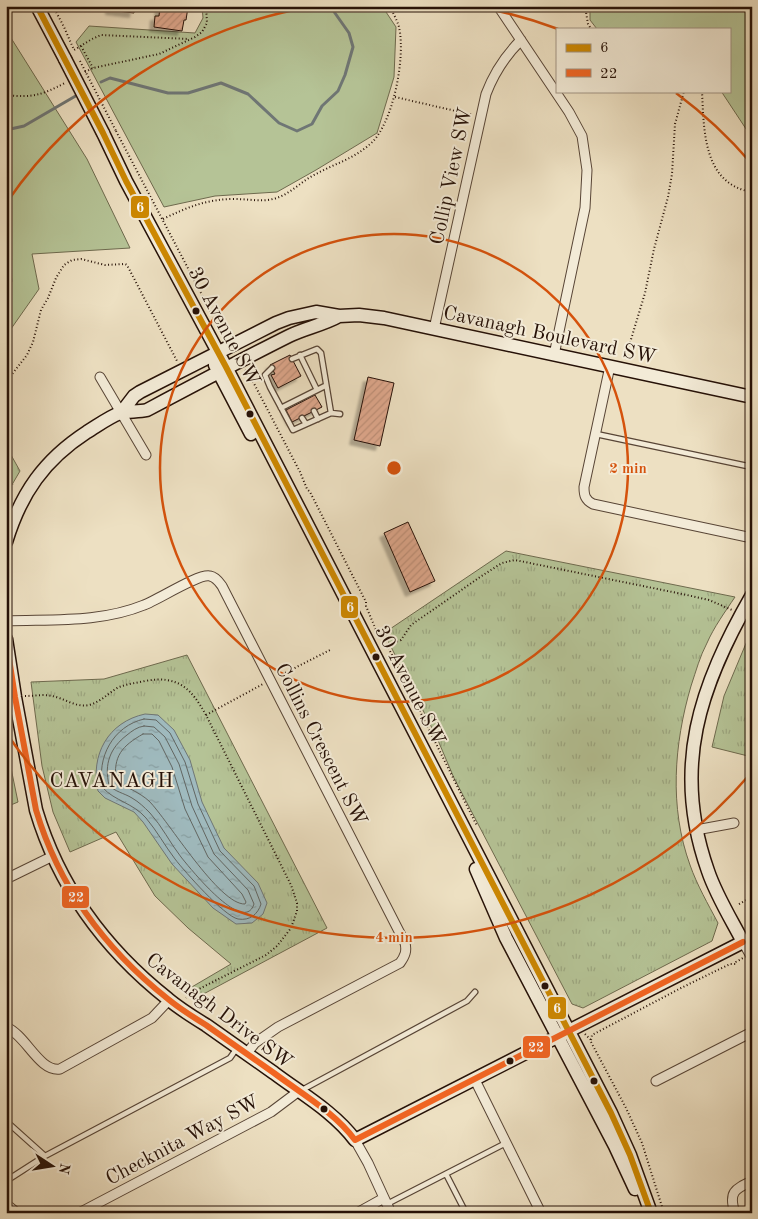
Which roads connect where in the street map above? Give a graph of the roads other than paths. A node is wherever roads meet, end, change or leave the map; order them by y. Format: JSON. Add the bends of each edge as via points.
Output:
{"nodes":[{"id":1,"x":37,"y":6,"type":"edge"},
{"id":2,"x":498,"y":6,"type":"edge"},
{"id":3,"x":521,"y":40,"type":"junction"},
{"id":4,"x":339,"y":316,"type":"junction"},
{"id":5,"x":434,"y":329,"type":"junction"},
{"id":6,"x":554,"y":354,"type":"junction"},
{"id":7,"x":215,"y":355,"type":"junction"},
{"id":8,"x":300,"y":355,"type":"junction"},
{"id":9,"x":292,"y":359,"type":"dead end"},
{"id":10,"x":610,"y":366,"type":"junction"},
{"id":11,"x":272,"y":368,"type":"dead end"},
{"id":12,"x":222,"y":369,"type":"junction"},
{"id":13,"x":100,"y":377,"type":"dead end"},
{"id":14,"x":326,"y":386,"type":"junction"},
{"id":15,"x":316,"y":390,"type":"junction"},
{"id":16,"x":752,"y":397,"type":"edge"},
{"id":17,"x":281,"y":408,"type":"junction"},
{"id":18,"x":314,"y":411,"type":"dead end"},
{"id":19,"x":121,"y":413,"type":"junction"},
{"id":20,"x":331,"y":413,"type":"junction"},
{"id":21,"x":340,"y":414,"type":"dead end"},
{"id":22,"x":302,"y":418,"type":"dead end"},
{"id":23,"x":318,"y":419,"type":"junction"},
{"id":24,"x":306,"y":424,"type":"junction"},
{"id":25,"x":596,"y":434,"type":"junction"},
{"id":26,"x":146,"y":455,"type":"dead end"},
{"id":27,"x":752,"y":467,"type":"edge"},
{"id":28,"x":752,"y":538,"type":"edge"},
{"id":29,"x":6,"y":542,"type":"edge"},
{"id":30,"x":752,"y":596,"type":"edge"},
{"id":31,"x":6,"y":621,"type":"edge"},
{"id":32,"x":6,"y":638,"type":"edge"},
{"id":33,"x":734,"y":823,"type":"dead end"},
{"id":34,"x":696,"y":830,"type":"junction"},
{"id":35,"x":53,"y":856,"type":"junction"},
{"id":36,"x":6,"y":879,"type":"edge"},
{"id":37,"x":743,"y":942,"type":"junction"},
{"id":38,"x":752,"y":958,"type":"edge"},
{"id":39,"x":475,"y":992,"type":"dead end"},
{"id":40,"x":169,"y":1000,"type":"junction"},
{"id":41,"x":6,"y":1027,"type":"edge"},
{"id":42,"x":752,"y":1032,"type":"edge"},
{"id":43,"x":564,"y":1034,"type":"junction"},
{"id":44,"x":242,"y":1050,"type":"junction"},
{"id":45,"x":476,"y":1080,"type":"junction"},
{"id":46,"x":656,"y":1081,"type":"dead end"},
{"id":47,"x":299,"y":1092,"type":"junction"},
{"id":48,"x":6,"y":1121,"type":"edge"},
{"id":49,"x":355,"y":1140,"type":"junction"},
{"id":50,"x":507,"y":1143,"type":"junction"},
{"id":51,"x":45,"y":1156,"type":"junction"},
{"id":52,"x":446,"y":1174,"type":"junction"},
{"id":53,"x":6,"y":1181,"type":"edge"},
{"id":54,"x":752,"y":1181,"type":"edge"},
{"id":55,"x":6,"y":1204,"type":"edge"},
{"id":56,"x":388,"y":1205,"type":"edge"},
{"id":57,"x":17,"y":1213,"type":"edge"},
{"id":58,"x":79,"y":1213,"type":"edge"},
{"id":59,"x":357,"y":1213,"type":"edge"},
{"id":60,"x":466,"y":1213,"type":"edge"},
{"id":61,"x":541,"y":1213,"type":"edge"},
{"id":62,"x":649,"y":1213,"type":"edge"},
{"id":63,"x":734,"y":1213,"type":"edge"}],
"edges":[{"from":1,"to":7,"type":"street","name":"30 Avenue SW","bridge":true,"via":[[109,132],[126,181]]},
{"from":2,"to":3,"type":"street"},
{"from":3,"to":5,"type":"street","name":"Collip View SW","via":[[508,53],[491,80],[480,116]]},
{"from":3,"to":6,"type":"street","via":[[576,124],[582,136],[587,170],[585,208]]},
{"from":4,"to":5,"type":"street","name":"Cavanagh Boulevard SW","via":[[371,317]]},
{"from":4,"to":7,"type":"street","name":"Cavanagh Boulevard SW","via":[[316,312],[289,318]]},
{"from":4,"to":12,"type":"street","via":[[293,334]]},
{"from":5,"to":6,"type":"street","name":"Cavanagh Boulevard SW"},
{"from":6,"to":10,"type":"street","name":"Cavanagh Boulevard SW"},
{"from":7,"to":12,"type":"street","name":"30 Avenue SW"},
{"from":7,"to":19,"type":"street","via":[[140,392]]},
{"from":8,"to":9,"type":"lane"},
{"from":8,"to":14,"type":"lane","via":[[317,349],[321,353]]},
{"from":8,"to":15,"type":"lane"},
{"from":10,"to":16,"type":"street","name":"Cavanagh Boulevard SW"},
{"from":10,"to":25,"type":"street"},
{"from":11,"to":17,"type":"lane","via":[[265,375]]},
{"from":12,"to":19,"type":"street","via":[[147,410]]},
{"from":12,"to":43,"type":"street","name":"30 Avenue SW","via":[[480,877],[506,938]]},
{"from":13,"to":19,"type":"street"},
{"from":14,"to":15,"type":"lane"},
{"from":14,"to":20,"type":"lane"},
{"from":15,"to":17,"type":"lane"},
{"from":17,"to":24,"type":"lane","via":[[293,430]]},
{"from":18,"to":23,"type":"lane"},
{"from":19,"to":26,"type":"street"},
{"from":19,"to":29,"type":"street","via":[[82,436],[46,466],[18,508]]},
{"from":20,"to":21,"type":"lane"},
{"from":20,"to":23,"type":"lane"},
{"from":22,"to":24,"type":"lane"},
{"from":23,"to":24,"type":"lane"},
{"from":25,"to":27,"type":"lane"},
{"from":25,"to":28,"type":"street","via":[[584,487],[588,501]]},
{"from":30,"to":34,"type":"street","via":[[711,675],[702,704],[690,782]]},
{"from":31,"to":44,"type":"street","name":"Collins Crescent SW","via":[[117,614],[152,602],[205,576],[214,578],[222,586],[406,948],[406,955],[400,963],[278,1027]]},
{"from":32,"to":35,"type":"street","name":"Cavanagh Drive SW","via":[[32,792]]},
{"from":33,"to":34,"type":"street"},
{"from":34,"to":37,"type":"street","via":[[708,874]]},
{"from":35,"to":36,"type":"street"},
{"from":35,"to":40,"type":"street","name":"Cavanagh Drive SW","via":[[73,896],[96,929],[125,961]]},
{"from":37,"to":38,"type":"street"},
{"from":37,"to":43,"type":"street"},
{"from":39,"to":47,"type":"lane","via":[[467,1001]]},
{"from":40,"to":41,"type":"street","via":[[152,1018],[54,1070]]},
{"from":40,"to":44,"type":"street","name":"Cavanagh Drive SW"},
{"from":42,"to":46,"type":"street"},
{"from":43,"to":45,"type":"street"},
{"from":43,"to":62,"type":"street","name":"30 Avenue SW"},
{"from":44,"to":47,"type":"street","name":"Cavanagh Drive SW"},
{"from":44,"to":51,"type":"lane"},
{"from":45,"to":49,"type":"street"},
{"from":45,"to":50,"type":"street"},
{"from":47,"to":49,"type":"street","name":"Cavanagh Drive SW","via":[[331,1115]]},
{"from":47,"to":58,"type":"street","name":"Checknita Way SW","via":[[271,1112]]},
{"from":48,"to":51,"type":"lane"},
{"from":49,"to":56,"type":"street"},
{"from":50,"to":52,"type":"lane"},
{"from":50,"to":61,"type":"street"},
{"from":51,"to":53,"type":"lane"},
{"from":52,"to":56,"type":"lane"},
{"from":52,"to":60,"type":"lane"},
{"from":54,"to":63,"type":"street","via":[[734,1192],[731,1200]]},
{"from":55,"to":57,"type":"street"},
{"from":56,"to":59,"type":"street"}]}
